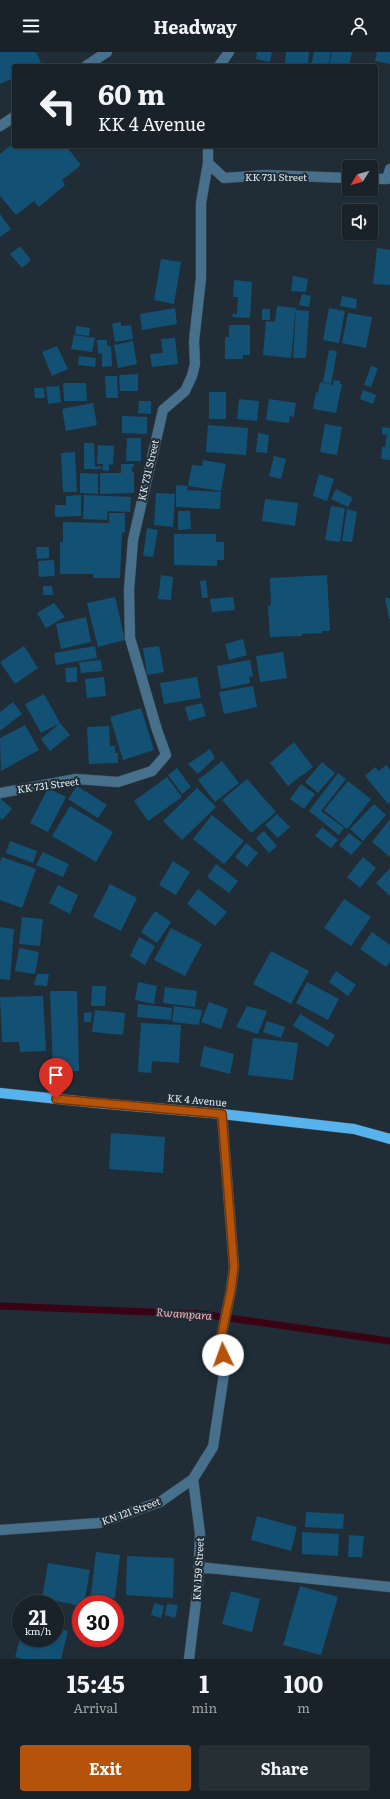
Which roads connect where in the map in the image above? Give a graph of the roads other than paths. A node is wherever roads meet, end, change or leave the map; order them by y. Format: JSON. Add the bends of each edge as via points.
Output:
{"nodes":[{"id":1,"x":106,"y":52,"type":"edge"},
{"id":2,"x":229,"y":52,"type":"edge"},
{"id":3,"x":89,"y":64,"type":"edge"},
{"id":4,"x":220,"y":64,"type":"edge"},
{"id":5,"x":12,"y":117,"type":"edge"},
{"id":6,"x":0,"y":126,"type":"edge"},
{"id":7,"x":208,"y":148,"type":"edge"},
{"id":8,"x":208,"y":163,"type":"junction"},
{"id":9,"x":390,"y":169,"type":"edge"},
{"id":10,"x":342,"y":178,"type":"edge"},
{"id":11,"x":378,"y":179,"type":"edge"},
{"id":12,"x":0,"y":793,"type":"edge"},
{"id":13,"x":0,"y":1093,"type":"edge"},
{"id":14,"x":222,"y":1114,"type":"junction"},
{"id":15,"x":390,"y":1140,"type":"edge"},
{"id":16,"x":194,"y":1479,"type":"junction"},
{"id":17,"x":0,"y":1530,"type":"edge"},
{"id":18,"x":199,"y":1567,"type":"junction"},
{"id":19,"x":390,"y":1587,"type":"edge"},
{"id":20,"x":189,"y":1659,"type":"edge"}],
"edges":[{"from":1,"to":3,"type":"street"},
{"from":2,"to":4,"type":"street"},
{"from":5,"to":6,"type":"street"},
{"from":7,"to":8,"type":"street"},
{"from":8,"to":10,"type":"street","name":"KK 731 Street","via":[[224,178],[265,175]]},
{"from":8,"to":12,"type":"street","name":"KK 731 Street","via":[[201,203],[201,278],[194,341],[195,364],[185,391],[163,410],[132,548],[129,590],[130,638],[166,754],[152,771],[118,782],[76,780]]},
{"from":9,"to":11,"type":"street","via":[[387,179]]},
{"from":13,"to":14,"type":"main road","name":"KK 4 Avenue"},
{"from":14,"to":15,"type":"main road","name":"KK 4 Avenue","via":[[354,1130]]},
{"from":14,"to":16,"type":"street","name":"KN 121 Street","via":[[234,1267],[220,1343],[225,1366],[213,1447]]},
{"from":16,"to":17,"type":"street","name":"KN 121 Street","via":[[160,1502],[99,1523]]},
{"from":16,"to":18,"type":"street","name":"KN 159 Street","via":[[200,1534]]},
{"from":18,"to":19,"type":"street"},
{"from":18,"to":20,"type":"street","name":"KN 159 Street"}]}
